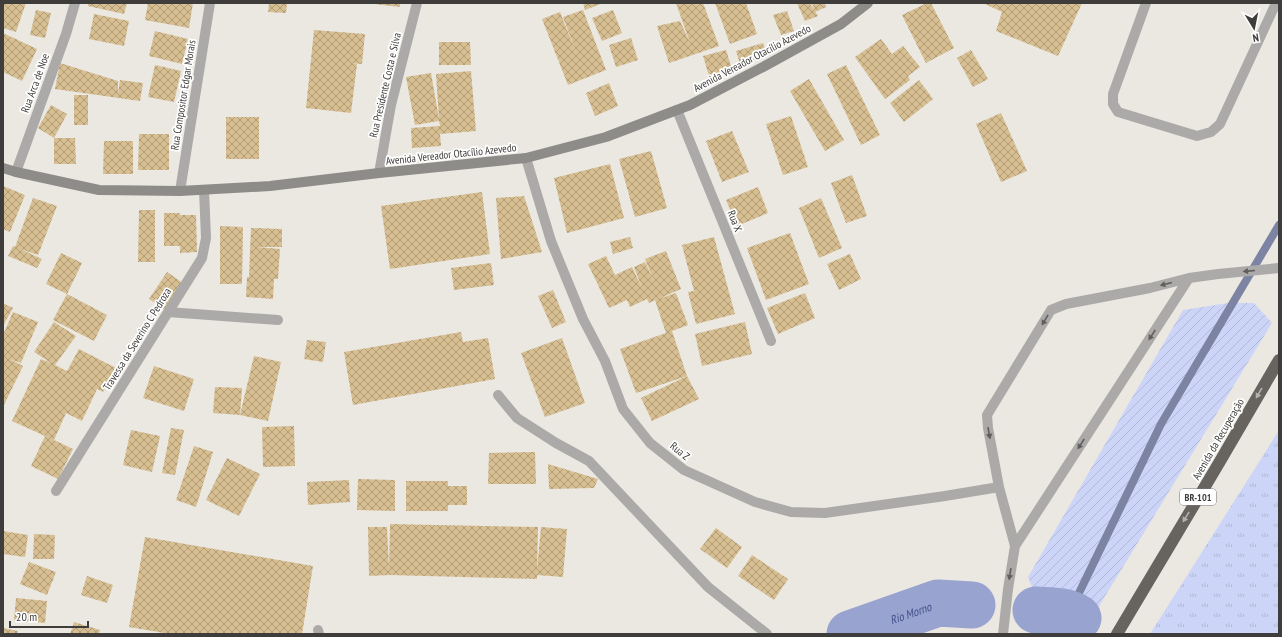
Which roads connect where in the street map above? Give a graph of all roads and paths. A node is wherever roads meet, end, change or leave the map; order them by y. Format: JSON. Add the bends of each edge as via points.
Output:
{"nodes":[{"id":1,"x":76,"y":3,"type":"edge"},
{"id":2,"x":210,"y":3,"type":"edge"},
{"id":3,"x":418,"y":3,"type":"edge"},
{"id":4,"x":868,"y":3,"type":"edge"},
{"id":5,"x":1146,"y":3,"type":"edge"},
{"id":6,"x":1276,"y":3,"type":"edge"},
{"id":7,"x":677,"y":110,"type":"junction"},
{"id":8,"x":526,"y":158,"type":"junction"},
{"id":9,"x":3,"y":168,"type":"edge"},
{"id":10,"x":16,"y":172,"type":"junction"},
{"id":11,"x":379,"y":173,"type":"junction"},
{"id":12,"x":204,"y":190,"type":"junction"},
{"id":13,"x":180,"y":191,"type":"junction"},
{"id":14,"x":1279,"y":268,"type":"edge"},
{"id":15,"x":1188,"y":278,"type":"junction"},
{"id":16,"x":168,"y":312,"type":"junction"},
{"id":17,"x":278,"y":320,"type":"dead end"},
{"id":18,"x":771,"y":341,"type":"dead end"},
{"id":19,"x":1279,"y":360,"type":"edge"},
{"id":20,"x":498,"y":395,"type":"dead end"},
{"id":21,"x":999,"y":487,"type":"junction"},
{"id":22,"x":56,"y":491,"type":"dead end"},
{"id":23,"x":1015,"y":546,"type":"junction"},
{"id":24,"x":767,"y":634,"type":"edge"},
{"id":25,"x":1003,"y":634,"type":"edge"},
{"id":26,"x":1117,"y":634,"type":"edge"}],
"edges":[{"from":1,"to":10,"type":"street","name":"Rua Arca de Noe"},
{"from":2,"to":13,"type":"street","name":"Rua Compositor Edgar Morais"},
{"from":3,"to":11,"type":"street","name":"Rua Presidente Costa e Silva","via":[[391,105]]},
{"from":4,"to":7,"type":"main road","name":"Avenida Vereador Otacílio Azevedo","via":[[834,28]]},
{"from":5,"to":6,"type":"street","via":[[1114,94],[1113,104],[1118,112],[1197,136],[1211,132],[1220,124]]},
{"from":7,"to":8,"type":"main road","name":"Avenida Vereador Otacílio Azevedo","via":[[606,137]]},
{"from":7,"to":18,"type":"street","name":"Rua X"},
{"from":8,"to":11,"type":"main road","name":"Avenida Vereador Otacílio Azevedo"},
{"from":8,"to":21,"type":"street","name":"Rua Z","via":[[551,241],[583,319],[605,362],[622,408],[650,443],[684,470],[755,502],[791,512],[825,513]]},
{"from":9,"to":10,"type":"main road","name":"Avenida Vereador Otacílio Azevedo"},
{"from":10,"to":13,"type":"main road","name":"Avenida Vereador Otacílio Azevedo","via":[[99,190]]},
{"from":11,"to":12,"type":"main road","name":"Avenida Vereador Otacílio Azevedo","via":[[270,186]]},
{"from":12,"to":13,"type":"main road","name":"Avenida Vereador Otacílio Azevedo"},
{"from":12,"to":16,"type":"street","name":"Travessa da Severino C Pedroza","via":[[206,238],[202,258]]},
{"from":14,"to":15,"type":"street","one_way":true},
{"from":15,"to":21,"type":"street","one_way":true,"via":[[1066,304],[1050,310],[987,415]]},
{"from":15,"to":23,"type":"street","one_way":true},
{"from":16,"to":17,"type":"street"},
{"from":16,"to":22,"type":"street","name":"Travessa da Severino C Pedroza"},
{"from":19,"to":26,"type":"highway","name":"Avenida da Recuperação","number":"BR-101","one_way":true},
{"from":20,"to":24,"type":"street","via":[[517,418],[589,461],[708,587]]},
{"from":21,"to":23,"type":"street"},
{"from":23,"to":25,"type":"street","one_way":true}]}
